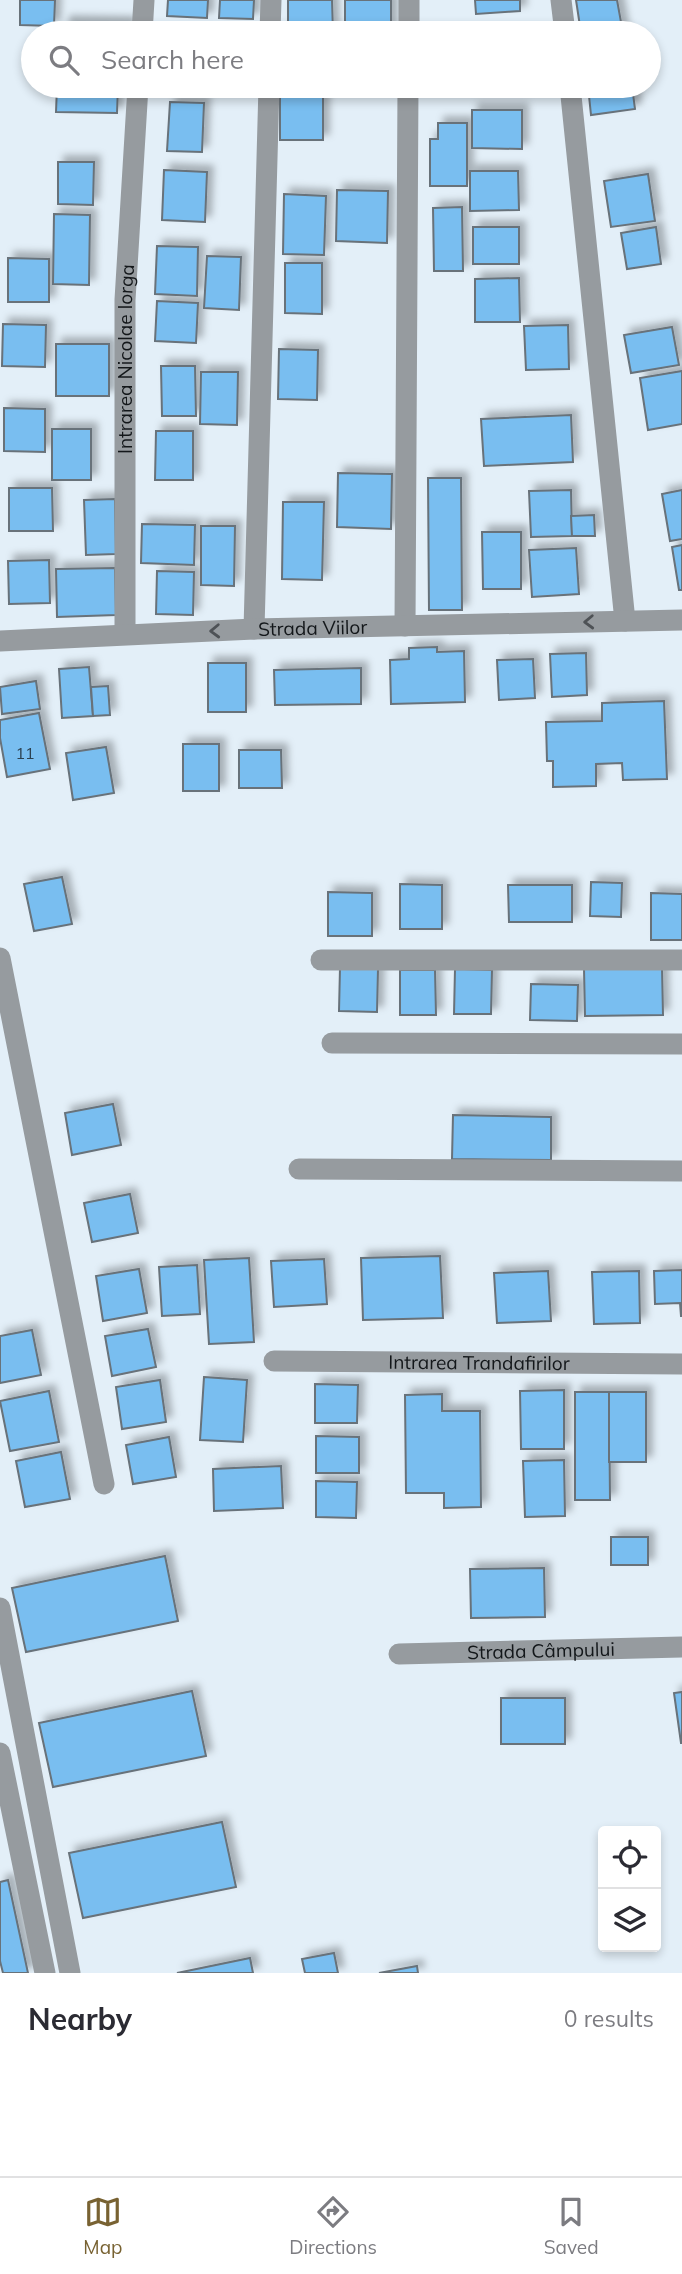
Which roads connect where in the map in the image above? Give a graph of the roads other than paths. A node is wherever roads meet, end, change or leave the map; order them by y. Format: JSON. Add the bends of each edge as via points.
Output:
{"nodes":[{"id":1,"x":144,"y":0,"type":"edge"},
{"id":2,"x":271,"y":0,"type":"edge"},
{"id":3,"x":409,"y":0,"type":"edge"},
{"id":4,"x":561,"y":0,"type":"edge"},
{"id":5,"x":143,"y":21,"type":"edge"},
{"id":6,"x":270,"y":21,"type":"edge"},
{"id":7,"x":408,"y":21,"type":"edge"},
{"id":8,"x":564,"y":21,"type":"edge"},
{"id":9,"x":137,"y":98,"type":"edge"},
{"id":10,"x":269,"y":98,"type":"edge"},
{"id":11,"x":408,"y":98,"type":"edge"},
{"id":12,"x":571,"y":98,"type":"edge"},
{"id":13,"x":682,"y":620,"type":"edge"},
{"id":14,"x":625,"y":621,"type":"junction"},
{"id":15,"x":405,"y":626,"type":"junction"},
{"id":16,"x":254,"y":629,"type":"junction"},
{"id":17,"x":125,"y":634,"type":"junction"},
{"id":18,"x":0,"y":641,"type":"edge"},
{"id":19,"x":0,"y":958,"type":"edge"},
{"id":20,"x":321,"y":960,"type":"dead end"},
{"id":21,"x":682,"y":960,"type":"edge"},
{"id":22,"x":332,"y":1043,"type":"dead end"},
{"id":23,"x":682,"y":1044,"type":"edge"},
{"id":24,"x":299,"y":1169,"type":"dead end"},
{"id":25,"x":682,"y":1171,"type":"edge"},
{"id":26,"x":274,"y":1361,"type":"dead end"},
{"id":27,"x":682,"y":1364,"type":"edge"},
{"id":28,"x":104,"y":1485,"type":"dead end"},
{"id":29,"x":0,"y":1608,"type":"edge"},
{"id":30,"x":682,"y":1647,"type":"edge"},
{"id":31,"x":399,"y":1654,"type":"dead end"},
{"id":32,"x":0,"y":1753,"type":"edge"},
{"id":33,"x":45,"y":1973,"type":"edge"},
{"id":34,"x":70,"y":1973,"type":"edge"}],
"edges":[{"from":1,"to":5,"type":"street"},
{"from":2,"to":6,"type":"street"},
{"from":3,"to":7,"type":"street"},
{"from":4,"to":8,"type":"street"},
{"from":9,"to":17,"type":"street","name":"Intrarea Nicolae Iorga","via":[[125,300]]},
{"from":10,"to":16,"type":"street"},
{"from":11,"to":15,"type":"street"},
{"from":12,"to":14,"type":"street"},
{"from":13,"to":14,"type":"street","name":"Strada Viilor"},
{"from":14,"to":15,"type":"street","name":"Strada Viilor","one_way":true},
{"from":15,"to":16,"type":"street","name":"Strada Viilor"},
{"from":16,"to":17,"type":"street","name":"Strada Viilor","one_way":true},
{"from":17,"to":18,"type":"street","name":"Strada Viilor"},
{"from":19,"to":28,"type":"street"},
{"from":20,"to":21,"type":"street"},
{"from":22,"to":23,"type":"street"},
{"from":24,"to":25,"type":"street"},
{"from":26,"to":27,"type":"street","name":"Intrarea Trandafirilor"},
{"from":29,"to":34,"type":"street"},
{"from":30,"to":31,"type":"street","name":"Strada Câmpului"},
{"from":32,"to":33,"type":"street"}]}
